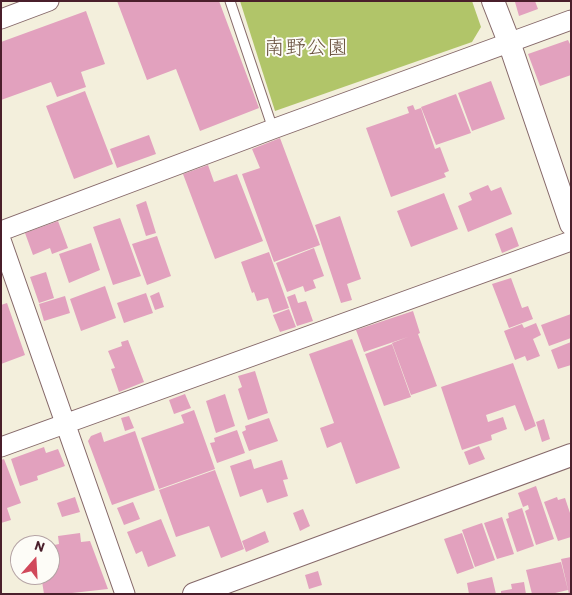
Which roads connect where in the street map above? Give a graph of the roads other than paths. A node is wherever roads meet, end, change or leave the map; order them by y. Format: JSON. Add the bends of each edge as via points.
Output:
{"nodes":[{"id":1,"x":49,"y":1,"type":"edge"},
{"id":2,"x":230,"y":1,"type":"edge"},
{"id":3,"x":493,"y":1,"type":"edge"},
{"id":4,"x":1,"y":19,"type":"edge"},
{"id":5,"x":571,"y":20,"type":"edge"},
{"id":6,"x":509,"y":42,"type":"junction"},
{"id":7,"x":273,"y":129,"type":"junction"},
{"id":8,"x":571,"y":224,"type":"edge"},
{"id":9,"x":1,"y":231,"type":"edge"},
{"id":10,"x":1,"y":240,"type":"edge"},
{"id":11,"x":571,"y":241,"type":"edge"},
{"id":12,"x":66,"y":424,"type":"junction"},
{"id":13,"x":1,"y":447,"type":"edge"},
{"id":14,"x":571,"y":455,"type":"edge"},
{"id":15,"x":125,"y":594,"type":"edge"},
{"id":16,"x":194,"y":594,"type":"edge"}],
"edges":[{"from":1,"to":4,"type":"street"},
{"from":2,"to":7,"type":"lane"},
{"from":3,"to":6,"type":"street"},
{"from":5,"to":6,"type":"street"},
{"from":6,"to":7,"type":"street"},
{"from":6,"to":8,"type":"street"},
{"from":7,"to":9,"type":"street"},
{"from":10,"to":12,"type":"street"},
{"from":11,"to":12,"type":"street"},
{"from":12,"to":13,"type":"street"},
{"from":12,"to":15,"type":"street"},
{"from":14,"to":16,"type":"street"}]}
